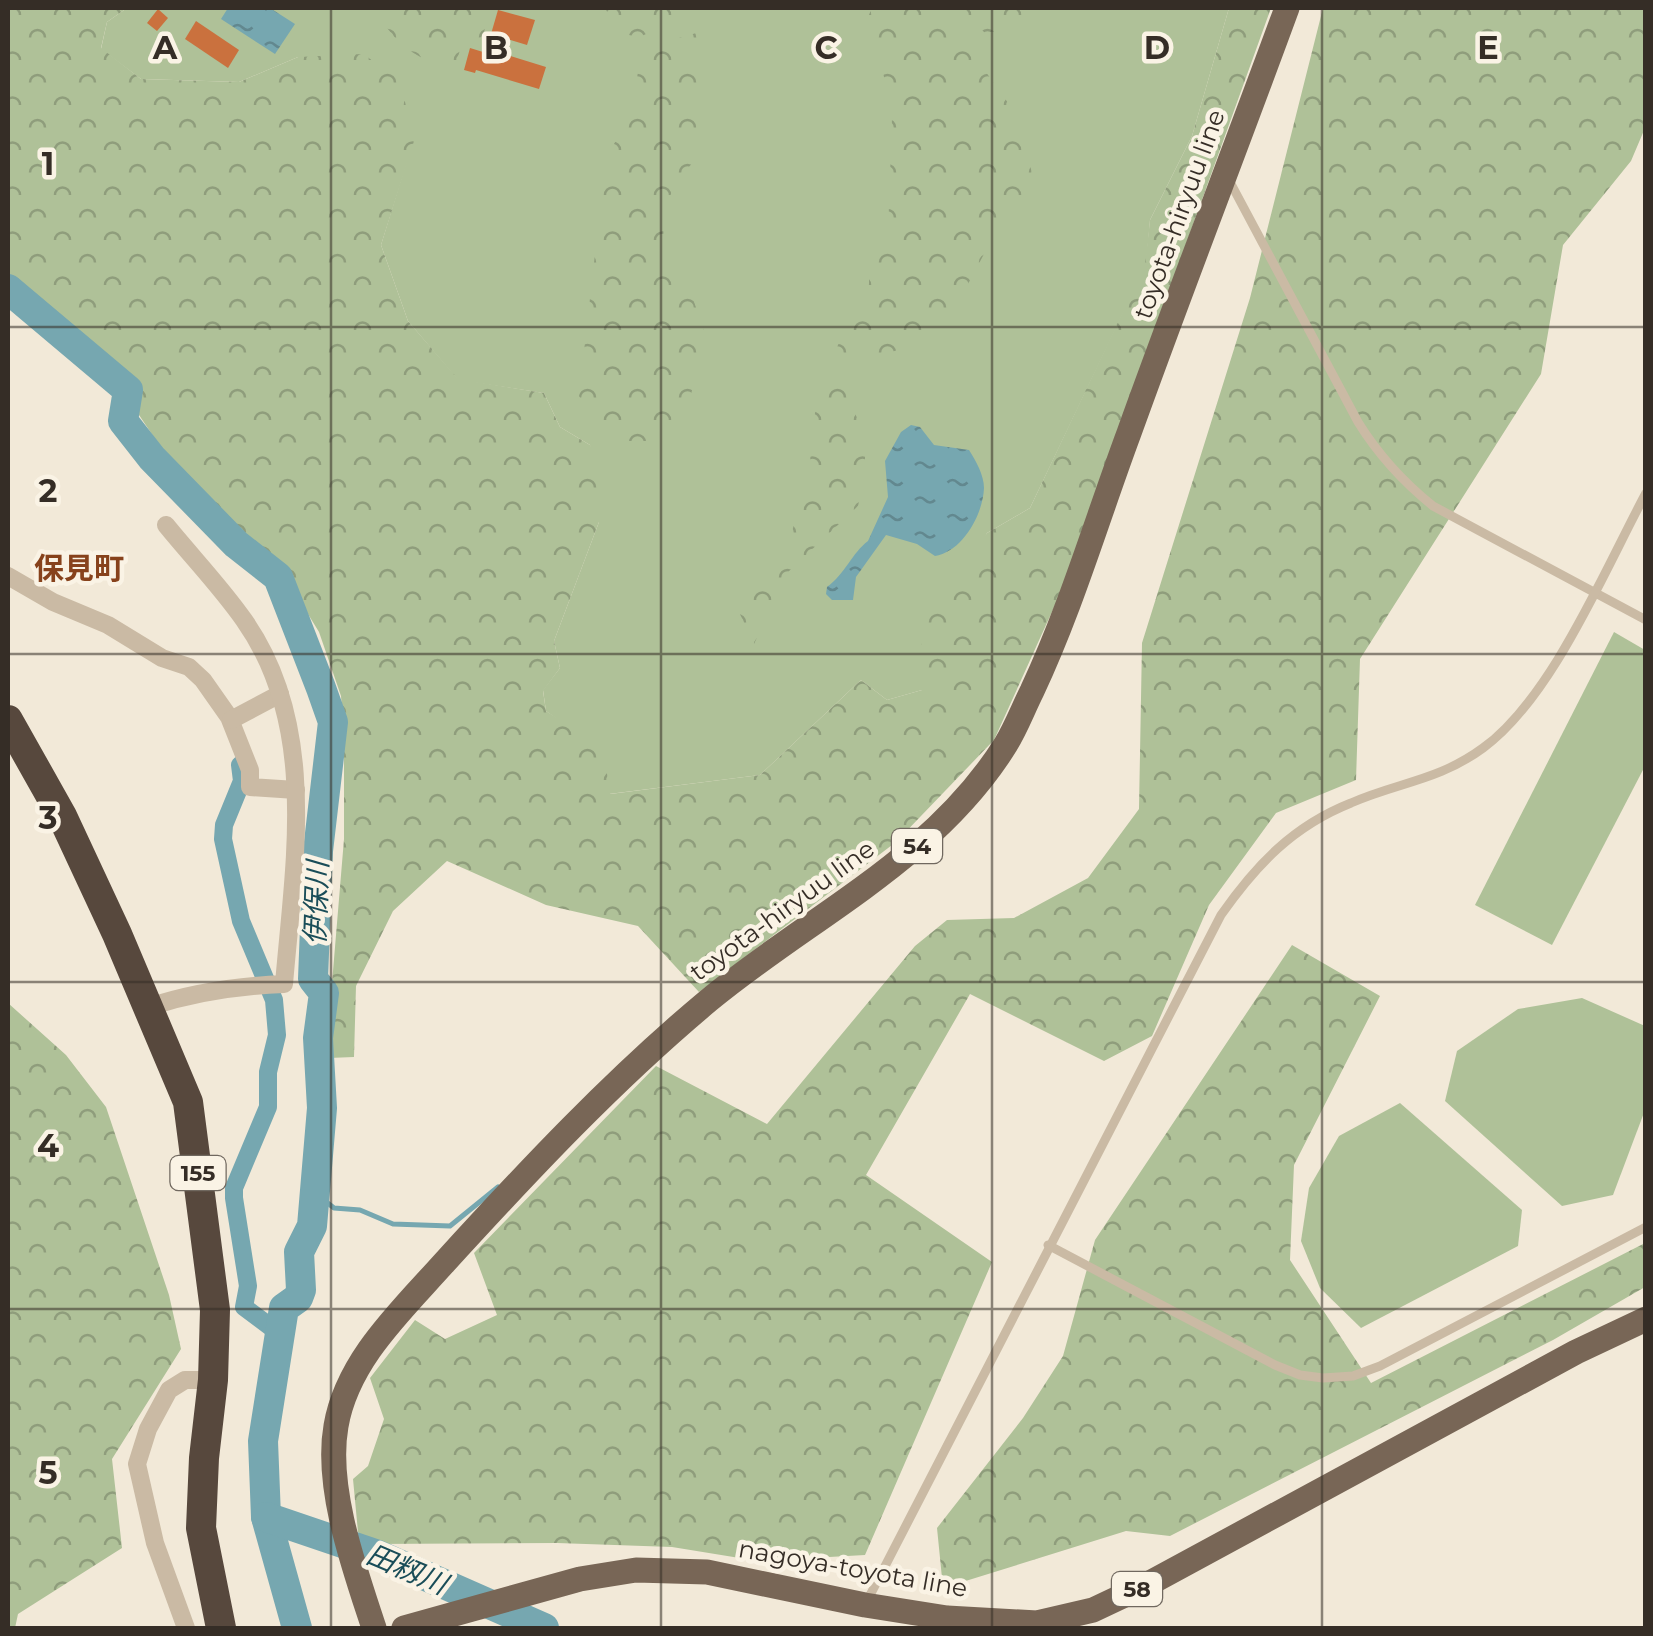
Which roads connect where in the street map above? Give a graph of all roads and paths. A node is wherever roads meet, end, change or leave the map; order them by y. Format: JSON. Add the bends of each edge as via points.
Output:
{"nodes":[{"id":1,"x":1287,"y":8,"type":"edge"},
{"id":2,"x":1226,"y":175,"type":"junction"},
{"id":3,"x":1646,"y":493,"type":"edge"},
{"id":4,"x":166,"y":525,"type":"dead end"},
{"id":5,"x":8,"y":576,"type":"edge"},
{"id":6,"x":1593,"y":592,"type":"junction"},
{"id":7,"x":1646,"y":620,"type":"edge"},
{"id":8,"x":280,"y":694,"type":"junction"},
{"id":9,"x":8,"y":720,"type":"edge"},
{"id":10,"x":231,"y":720,"type":"junction"},
{"id":11,"x":16,"y":752,"type":"edge"},
{"id":12,"x":296,"y":790,"type":"junction"},
{"id":13,"x":148,"y":1007,"type":"junction"},
{"id":14,"x":1646,"y":1227,"type":"edge"},
{"id":15,"x":1048,"y":1245,"type":"junction"},
{"id":16,"x":1646,"y":1319,"type":"edge"},
{"id":17,"x":214,"y":1380,"type":"junction"},
{"id":18,"x":865,"y":1605,"type":"junction"},
{"id":19,"x":186,"y":1628,"type":"edge"},
{"id":20,"x":221,"y":1628,"type":"edge"},
{"id":21,"x":374,"y":1628,"type":"edge"},
{"id":22,"x":404,"y":1628,"type":"edge"}],
"edges":[{"from":1,"to":2,"type":"main road","name":"toyota-hiryuu line","number":"54"},
{"from":2,"to":6,"type":"lane","via":[[1378,455],[1433,506]]},
{"from":2,"to":21,"type":"main road","name":"toyota-hiryuu line","number":"54","via":[[1055,642],[1008,741],[977,786],[907,855],[711,998],[600,1100],[366,1354],[344,1396],[334,1462]]},
{"from":3,"to":6,"type":"lane"},
{"from":4,"to":8,"type":"street","via":[[246,622]]},
{"from":5,"to":10,"type":"street","via":[[189,667]]},
{"from":6,"to":7,"type":"lane"},
{"from":6,"to":15,"type":"lane","via":[[1530,701],[1486,746],[1439,775],[1320,818],[1249,875],[1221,915]]},
{"from":8,"to":10,"type":"street"},
{"from":8,"to":12,"type":"street"},
{"from":9,"to":11,"type":"highway","number":"155"},
{"from":10,"to":12,"type":"street","via":[[250,787]]},
{"from":11,"to":13,"type":"highway","number":"155","via":[[62,816]]},
{"from":12,"to":13,"type":"street","via":[[284,984],[191,993]]},
{"from":13,"to":17,"type":"highway","number":"155","via":[[188,1102],[215,1310]]},
{"from":14,"to":15,"type":"lane","via":[[1380,1366],[1324,1378],[1238,1348]]},
{"from":15,"to":18,"type":"lane"},
{"from":16,"to":18,"type":"main road","name":"nagoya-toyota line","number":"58","via":[[1093,1610],[1037,1623]]},
{"from":17,"to":19,"type":"street","via":[[186,1380],[169,1390],[137,1464]]},
{"from":17,"to":20,"type":"highway","number":"155","via":[[200,1528]]},
{"from":18,"to":22,"type":"main road","name":"nagoya-toyota line","number":"58","via":[[707,1572],[636,1570],[573,1580]]}]}
